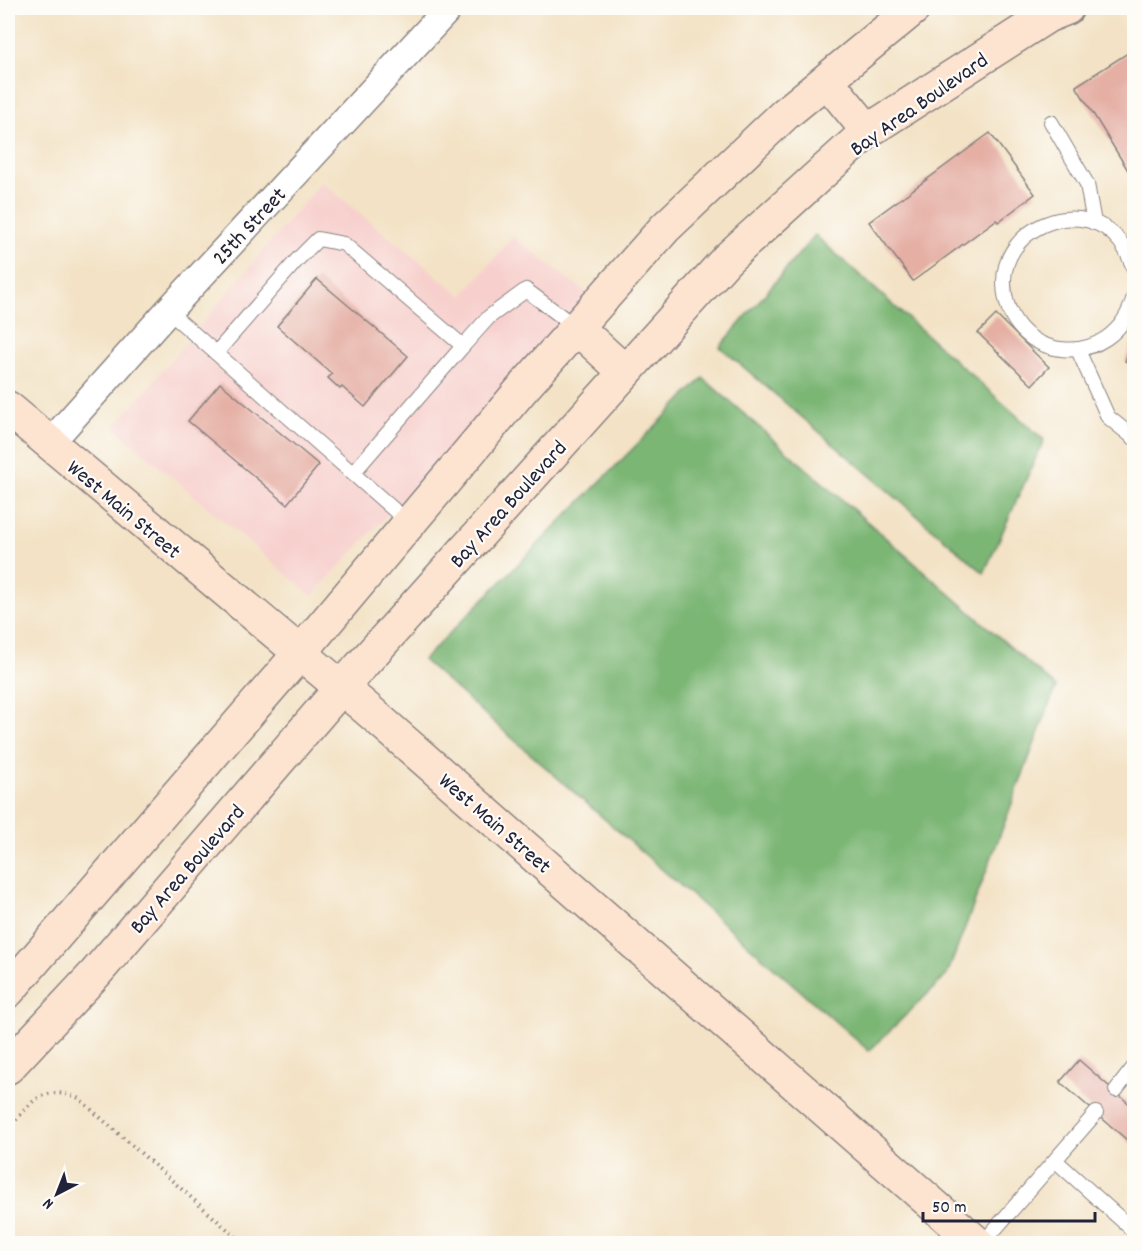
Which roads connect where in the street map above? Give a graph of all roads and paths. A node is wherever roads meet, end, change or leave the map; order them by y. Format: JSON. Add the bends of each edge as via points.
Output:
{"nodes":[{"id":1,"x":449,"y":8,"type":"edge"},
{"id":2,"x":914,"y":8,"type":"edge"},
{"id":3,"x":1067,"y":8,"type":"edge"},
{"id":4,"x":826,"y":81,"type":"junction"},
{"id":5,"x":1051,"y":122,"type":"dead end"},
{"id":6,"x":868,"y":131,"type":"junction"},
{"id":7,"x":1094,"y":223,"type":"junction"},
{"id":8,"x":1134,"y":269,"type":"edge"},
{"id":9,"x":1134,"y":296,"type":"edge"},
{"id":10,"x":168,"y":311,"type":"junction"},
{"id":11,"x":577,"y":328,"type":"junction"},
{"id":12,"x":463,"y":346,"type":"junction"},
{"id":13,"x":1078,"y":350,"type":"junction"},
{"id":14,"x":216,"y":353,"type":"junction"},
{"id":15,"x":625,"y":372,"type":"junction"},
{"id":16,"x":8,"y":408,"type":"edge"},
{"id":17,"x":1134,"y":438,"type":"edge"},
{"id":18,"x":49,"y":444,"type":"junction"},
{"id":19,"x":353,"y":473,"type":"junction"},
{"id":20,"x":410,"y":523,"type":"junction"},
{"id":21,"x":300,"y":653,"type":"junction"},
{"id":22,"x":341,"y":688,"type":"junction"},
{"id":23,"x":8,"y":991,"type":"edge"},
{"id":24,"x":8,"y":1067,"type":"edge"},
{"id":25,"x":1134,"y":1067,"type":"edge"},
{"id":26,"x":1116,"y":1090,"type":"dead end"},
{"id":27,"x":1096,"y":1113,"type":"dead end"},
{"id":28,"x":8,"y":1129,"type":"edge"},
{"id":29,"x":1056,"y":1161,"type":"junction"},
{"id":30,"x":1134,"y":1230,"type":"edge"},
{"id":31,"x":244,"y":1244,"type":"edge"},
{"id":32,"x":980,"y":1244,"type":"edge"}],
"edges":[{"from":1,"to":10,"type":"street","name":"25th Street"},
{"from":2,"to":4,"type":"main road"},
{"from":3,"to":6,"type":"main road","name":"Bay Area Boulevard","via":[[1047,16]]},
{"from":4,"to":6,"type":"main road"},
{"from":4,"to":11,"type":"main road","via":[[785,114],[665,228]]},
{"from":5,"to":7,"type":"lane","via":[[1087,184]]},
{"from":6,"to":15,"type":"main road","name":"Bay Area Boulevard","via":[[727,259]]},
{"from":7,"to":8,"type":"lane","via":[[1112,233],[1126,249]]},
{"from":7,"to":13,"type":"lane","via":[[1074,218],[1053,220],[1033,229],[1018,243],[1008,261],[1004,282],[1007,304],[1017,325],[1045,345]]},
{"from":9,"to":13,"type":"lane","via":[[1131,312],[1118,330],[1100,344]]},
{"from":10,"to":14,"type":"lane"},
{"from":10,"to":18,"type":"street","name":"25th Street"},
{"from":11,"to":12,"type":"lane","via":[[526,290],[489,317]]},
{"from":11,"to":15,"type":"main road"},
{"from":11,"to":20,"type":"main road"},
{"from":12,"to":14,"type":"lane","via":[[344,244],[318,239]]},
{"from":12,"to":19,"type":"lane"},
{"from":13,"to":17,"type":"lane","via":[[1108,417]]},
{"from":14,"to":19,"type":"lane"},
{"from":15,"to":22,"type":"main road","name":"Bay Area Boulevard"},
{"from":16,"to":18,"type":"main road","name":"West Main Street"},
{"from":18,"to":21,"type":"main road","name":"West Main Street"},
{"from":19,"to":20,"type":"lane"},
{"from":20,"to":21,"type":"main road"},
{"from":21,"to":22,"type":"main road","name":"West Main Street"},
{"from":21,"to":23,"type":"main road"},
{"from":22,"to":24,"type":"main road","name":"Bay Area Boulevard","via":[[95,974]]},
{"from":22,"to":32,"type":"main road","name":"West Main Street"},
{"from":25,"to":26,"type":"lane"},
{"from":27,"to":29,"type":"lane"},
{"from":28,"to":31,"type":"path","via":[[38,1096],[62,1092],[76,1097]]},
{"from":29,"to":30,"type":"lane"},
{"from":29,"to":32,"type":"lane"}]}
